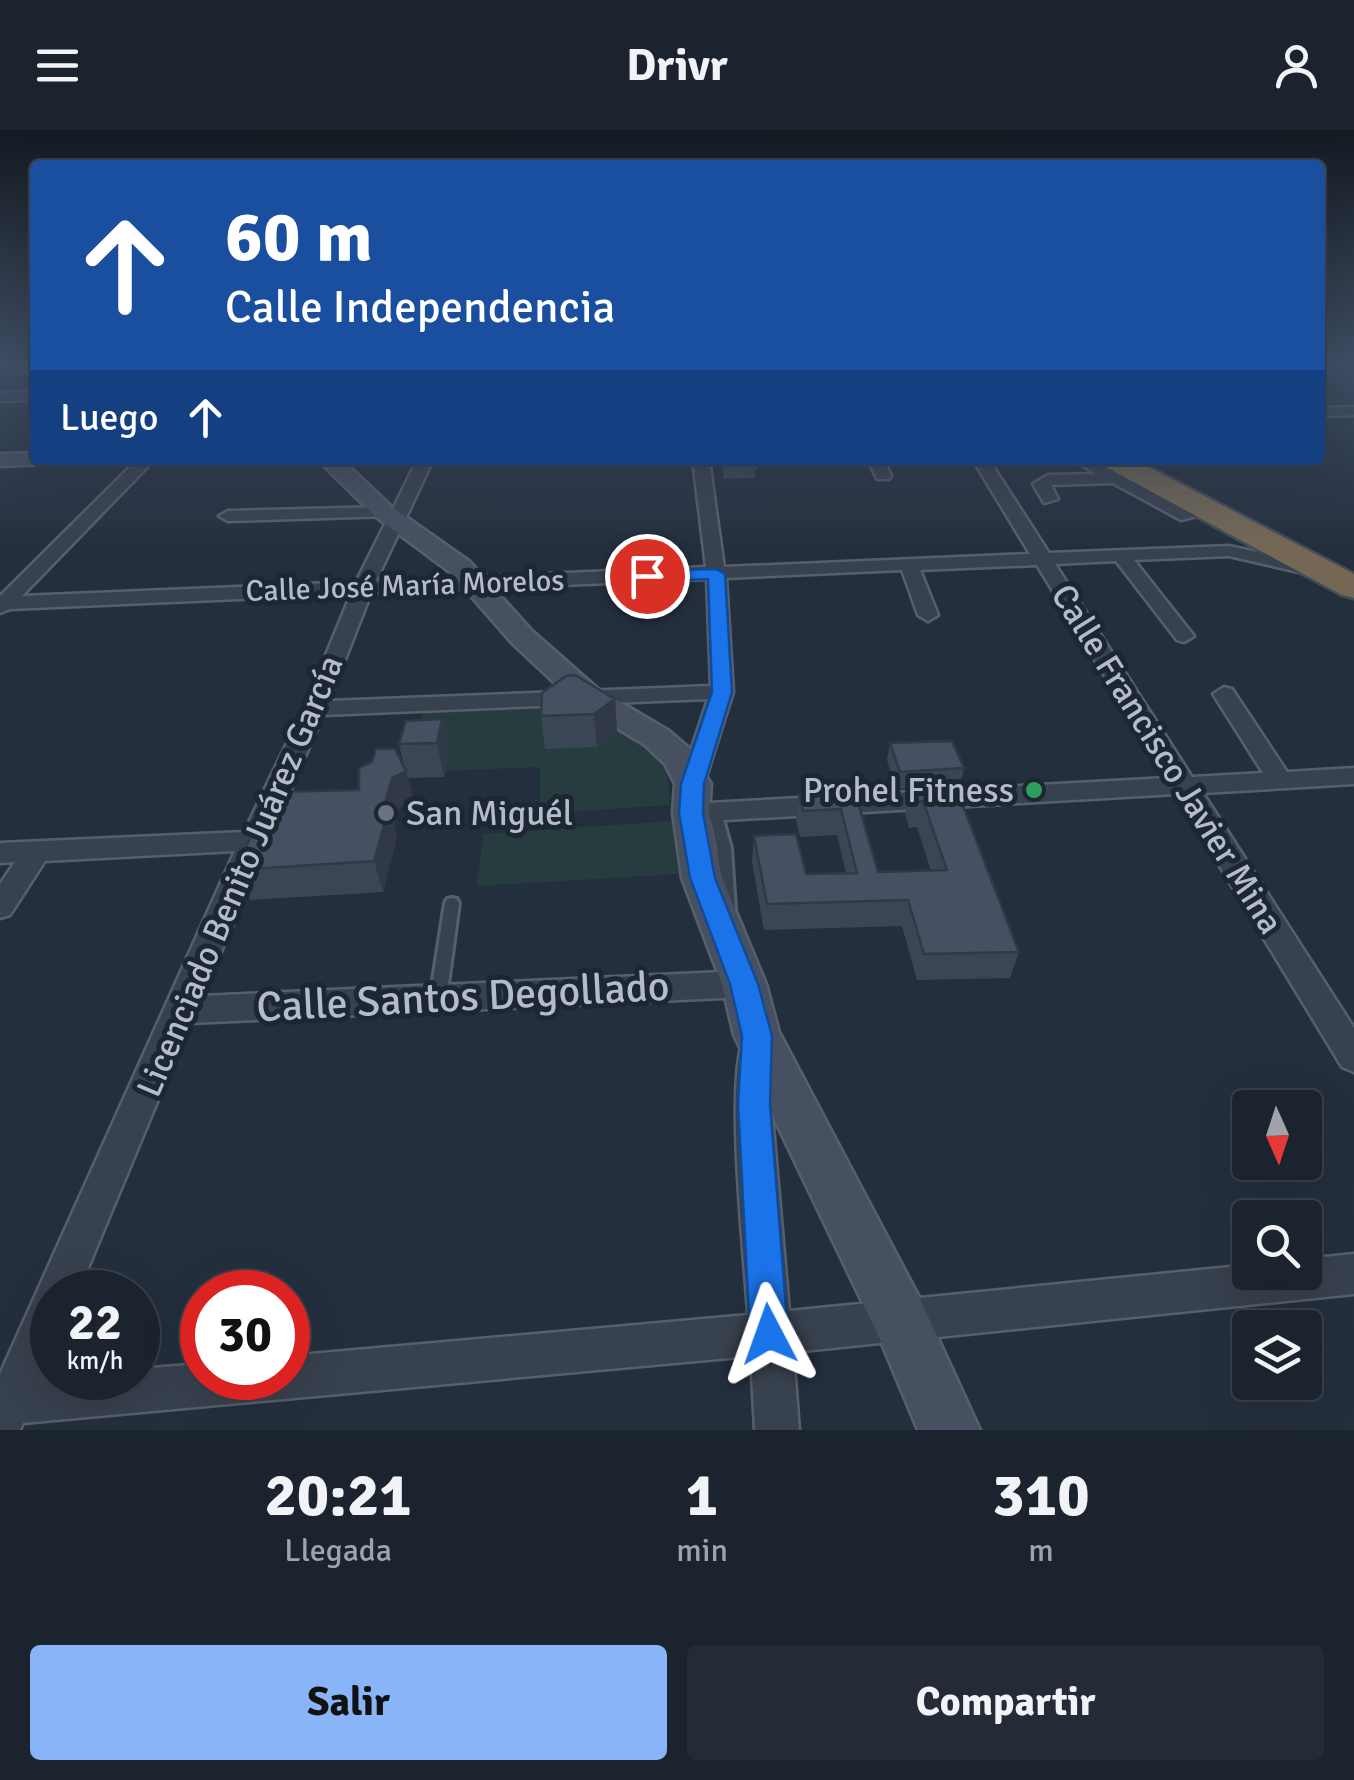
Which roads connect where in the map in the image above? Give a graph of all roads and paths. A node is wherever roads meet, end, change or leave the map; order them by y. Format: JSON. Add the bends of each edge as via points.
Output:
{"nodes":[{"id":1,"x":30,"y":459,"type":"edge"},
{"id":2,"x":0,"y":460,"type":"edge"},
{"id":3,"x":141,"y":465,"type":"edge"},
{"id":4,"x":337,"y":465,"type":"edge"},
{"id":5,"x":421,"y":465,"type":"edge"},
{"id":6,"x":702,"y":465,"type":"edge"},
{"id":7,"x":984,"y":465,"type":"edge"},
{"id":8,"x":1132,"y":469,"type":"edge"},
{"id":9,"x":1050,"y":499,"type":"dead end"},
{"id":10,"x":1202,"y":515,"type":"junction"},
{"id":11,"x":228,"y":516,"type":"dead end"},
{"id":12,"x":389,"y":516,"type":"junction"},
{"id":13,"x":1229,"y":551,"type":"junction"},
{"id":14,"x":1121,"y":556,"type":"junction"},
{"id":15,"x":1040,"y":558,"type":"junction"},
{"id":16,"x":909,"y":564,"type":"junction"},
{"id":17,"x":1339,"y":568,"type":"edge"},
{"id":18,"x":716,"y":574,"type":"junction"},
{"id":19,"x":476,"y":583,"type":"junction"},
{"id":20,"x":363,"y":588,"type":"junction"},
{"id":21,"x":1354,"y":588,"type":"edge"},
{"id":22,"x":2,"y":604,"type":"edge"},
{"id":23,"x":928,"y":614,"type":"dead end"},
{"id":24,"x":1184,"y":636,"type":"dead end"},
{"id":25,"x":722,"y":692,"type":"junction"},
{"id":26,"x":1224,"y":694,"type":"dead end"},
{"id":27,"x":588,"y":696,"type":"junction"},
{"id":28,"x":314,"y":708,"type":"junction"},
{"id":29,"x":1354,"y":776,"type":"edge"},
{"id":30,"x":1280,"y":780,"type":"junction"},
{"id":31,"x":1187,"y":787,"type":"junction"},
{"id":32,"x":699,"y":803,"type":"junction"},
{"id":33,"x":252,"y":842,"type":"junction"},
{"id":34,"x":37,"y":851,"type":"junction"},
{"id":35,"x":0,"y":853,"type":"edge"},
{"id":36,"x":452,"y":902,"type":"dead end"},
{"id":37,"x":0,"y":907,"type":"edge"},
{"id":38,"x":744,"y":984,"type":"junction"},
{"id":39,"x":438,"y":1000,"type":"junction"},
{"id":40,"x":182,"y":1010,"type":"junction"},
{"id":41,"x":757,"y":1036,"type":"junction"},
{"id":42,"x":1354,"y":1057,"type":"edge"},
{"id":43,"x":68,"y":1270,"type":"edge"},
{"id":44,"x":1354,"y":1274,"type":"edge"},
{"id":45,"x":900,"y":1319,"type":"junction"},
{"id":46,"x":769,"y":1334,"type":"junction"},
{"id":47,"x":30,"y":1353,"type":"edge"},
{"id":48,"x":310,"y":1375,"type":"edge"},
{"id":49,"x":180,"y":1389,"type":"edge"},
{"id":50,"x":3,"y":1410,"type":"edge"},
{"id":51,"x":777,"y":1430,"type":"edge"},
{"id":52,"x":948,"y":1430,"type":"edge"}],
"edges":[{"from":1,"to":2,"type":"street"},
{"from":3,"to":22,"type":"street"},
{"from":4,"to":12,"type":"street"},
{"from":5,"to":12,"type":"street","name":"Licenciado Benito Juárez García"},
{"from":6,"to":18,"type":"street"},
{"from":7,"to":15,"type":"street","name":"Calle Francisco Javier Mina"},
{"from":8,"to":9,"type":"street","via":[[1043,482]]},
{"from":8,"to":10,"type":"highway"},
{"from":8,"to":17,"type":"highway"},
{"from":10,"to":13,"type":"street"},
{"from":10,"to":17,"type":"highway"},
{"from":11,"to":12,"type":"street"},
{"from":12,"to":19,"type":"street"},
{"from":12,"to":20,"type":"street","name":"Licenciado Benito Juárez García"},
{"from":13,"to":14,"type":"street","name":"Calle José María Morelos"},
{"from":13,"to":17,"type":"street","name":"Calle José María Morelos"},
{"from":14,"to":15,"type":"street","name":"Calle José María Morelos"},
{"from":14,"to":24,"type":"street"},
{"from":15,"to":16,"type":"street","name":"Calle José María Morelos"},
{"from":15,"to":31,"type":"street","name":"Calle Francisco Javier Mina"},
{"from":16,"to":18,"type":"street","name":"Calle José María Morelos"},
{"from":16,"to":23,"type":"street"},
{"from":17,"to":21,"type":"highway"},
{"from":18,"to":19,"type":"street","name":"Calle José María Morelos"},
{"from":18,"to":25,"type":"street"},
{"from":19,"to":20,"type":"street","name":"Calle José María Morelos"},
{"from":19,"to":27,"type":"street","via":[[522,637]]},
{"from":20,"to":22,"type":"street","name":"Calle José María Morelos"},
{"from":20,"to":28,"type":"street","name":"Licenciado Benito Juárez García"},
{"from":25,"to":27,"type":"street"},
{"from":25,"to":32,"type":"street"},
{"from":26,"to":30,"type":"street"},
{"from":27,"to":28,"type":"street"},
{"from":27,"to":32,"type":"street","via":[[670,748]]},
{"from":28,"to":33,"type":"street","name":"Licenciado Benito Juárez García"},
{"from":29,"to":30,"type":"street"},
{"from":30,"to":31,"type":"street"},
{"from":31,"to":32,"type":"street"},
{"from":31,"to":42,"type":"street","name":"Calle Francisco Javier Mina"},
{"from":32,"to":38,"type":"street","via":[[702,878]]},
{"from":33,"to":34,"type":"street"},
{"from":33,"to":40,"type":"street","name":"Licenciado Benito Juárez García"},
{"from":34,"to":35,"type":"street"},
{"from":34,"to":37,"type":"street"},
{"from":36,"to":39,"type":"lane"},
{"from":38,"to":39,"type":"street","name":"Calle Santos Degollado"},
{"from":38,"to":41,"type":"street"},
{"from":39,"to":40,"type":"street","name":"Calle Santos Degollado"},
{"from":40,"to":43,"type":"street","name":"Licenciado Benito Juárez García"},
{"from":41,"to":45,"type":"street"},
{"from":41,"to":46,"type":"street","via":[[754,1104]]},
{"from":44,"to":45,"type":"street"},
{"from":45,"to":46,"type":"street"},
{"from":45,"to":52,"type":"street"},
{"from":46,"to":48,"type":"street"},
{"from":46,"to":51,"type":"street"},
{"from":47,"to":50,"type":"street"},
{"from":49,"to":50,"type":"street"}]}
